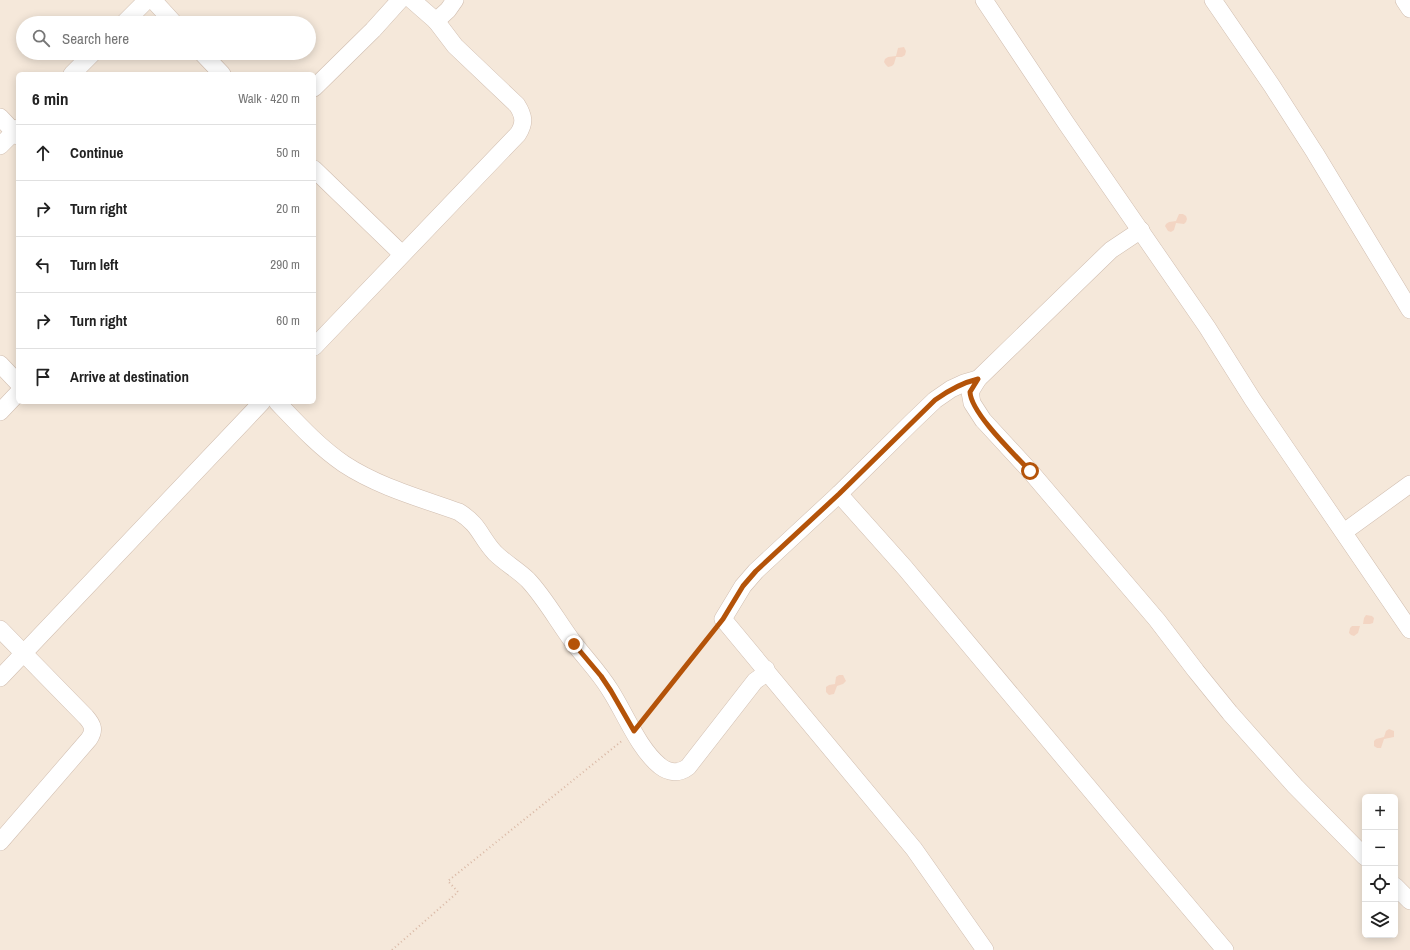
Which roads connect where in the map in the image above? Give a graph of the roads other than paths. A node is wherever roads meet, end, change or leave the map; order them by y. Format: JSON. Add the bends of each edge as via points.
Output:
{"nodes":[{"id":1,"x":147,"y":0,"type":"edge"},
{"id":2,"x":153,"y":0,"type":"edge"},
{"id":3,"x":400,"y":0,"type":"edge"},
{"id":4,"x":412,"y":0,"type":"edge"},
{"id":5,"x":455,"y":0,"type":"edge"},
{"id":6,"x":984,"y":0,"type":"edge"},
{"id":7,"x":1213,"y":0,"type":"edge"},
{"id":8,"x":1404,"y":0,"type":"edge"},
{"id":9,"x":1410,"y":10,"type":"edge"},
{"id":10,"x":131,"y":16,"type":"edge"},
{"id":11,"x":168,"y":16,"type":"edge"},
{"id":12,"x":436,"y":21,"type":"junction"},
{"id":13,"x":86,"y":60,"type":"edge"},
{"id":14,"x":209,"y":60,"type":"edge"},
{"id":15,"x":74,"y":72,"type":"edge"},
{"id":16,"x":220,"y":72,"type":"edge"},
{"id":17,"x":316,"y":86,"type":"edge"},
{"id":18,"x":0,"y":117,"type":"edge"},
{"id":19,"x":16,"y":131,"type":"edge"},
{"id":20,"x":16,"y":133,"type":"edge"},
{"id":21,"x":0,"y":146,"type":"edge"},
{"id":22,"x":316,"y":171,"type":"edge"},
{"id":23,"x":1141,"y":230,"type":"junction"},
{"id":24,"x":402,"y":254,"type":"junction"},
{"id":25,"x":1410,"y":310,"type":"edge"},
{"id":26,"x":316,"y":345,"type":"edge"},
{"id":27,"x":0,"y":364,"type":"edge"},
{"id":28,"x":978,"y":379,"type":"junction"},
{"id":29,"x":16,"y":381,"type":"edge"},
{"id":30,"x":16,"y":395,"type":"edge"},
{"id":31,"x":260,"y":404,"type":"edge"},
{"id":32,"x":279,"y":404,"type":"edge"},
{"id":33,"x":0,"y":412,"type":"edge"},
{"id":34,"x":1410,"y":484,"type":"edge"},
{"id":35,"x":839,"y":494,"type":"junction"},
{"id":36,"x":1344,"y":532,"type":"junction"},
{"id":37,"x":0,"y":629,"type":"edge"},
{"id":38,"x":1410,"y":630,"type":"edge"},
{"id":39,"x":23,"y":653,"type":"junction"},
{"id":40,"x":766,"y":669,"type":"junction"},
{"id":41,"x":0,"y":678,"type":"edge"},
{"id":42,"x":0,"y":842,"type":"edge"},
{"id":43,"x":1362,"y":854,"type":"edge"},
{"id":44,"x":1398,"y":889,"type":"edge"},
{"id":45,"x":1410,"y":901,"type":"edge"},
{"id":46,"x":985,"y":950,"type":"edge"},
{"id":47,"x":1225,"y":950,"type":"edge"}],
"edges":[{"from":1,"to":10,"type":"street"},
{"from":2,"to":11,"type":"street"},
{"from":3,"to":17,"type":"street"},
{"from":4,"to":12,"type":"street"},
{"from":5,"to":12,"type":"street"},
{"from":6,"to":23,"type":"street"},
{"from":7,"to":25,"type":"street","via":[[1315,153]]},
{"from":8,"to":9,"type":"street"},
{"from":12,"to":24,"type":"street","via":[[455,46],[517,105],[523,123],[518,134]]},
{"from":13,"to":15,"type":"street"},
{"from":14,"to":16,"type":"street"},
{"from":18,"to":19,"type":"street"},
{"from":20,"to":21,"type":"street"},
{"from":22,"to":24,"type":"street"},
{"from":23,"to":28,"type":"street","via":[[1112,250]]},
{"from":23,"to":36,"type":"street"},
{"from":24,"to":26,"type":"street"},
{"from":27,"to":29,"type":"street"},
{"from":28,"to":35,"type":"street","via":[[951,389],[935,400]]},
{"from":28,"to":43,"type":"street","via":[[970,392],[970,397],[984,420],[1157,620],[1254,740]]},
{"from":30,"to":33,"type":"street"},
{"from":31,"to":39,"type":"street"},
{"from":32,"to":40,"type":"street","via":[[318,443],[344,464],[391,488],[468,517],[495,553],[529,581],[574,644],[601,676],[634,731],[659,765],[673,772],[684,771]]},
{"from":34,"to":36,"type":"street"},
{"from":35,"to":40,"type":"street","via":[[756,571],[743,586],[723,619]]},
{"from":35,"to":47,"type":"street","via":[[905,568]]},
{"from":36,"to":38,"type":"street"},
{"from":37,"to":39,"type":"street"},
{"from":39,"to":41,"type":"street"},
{"from":39,"to":42,"type":"street","via":[[86,717],[94,730]]},
{"from":40,"to":46,"type":"street","via":[[914,849]]},
{"from":44,"to":45,"type":"street"}]}
